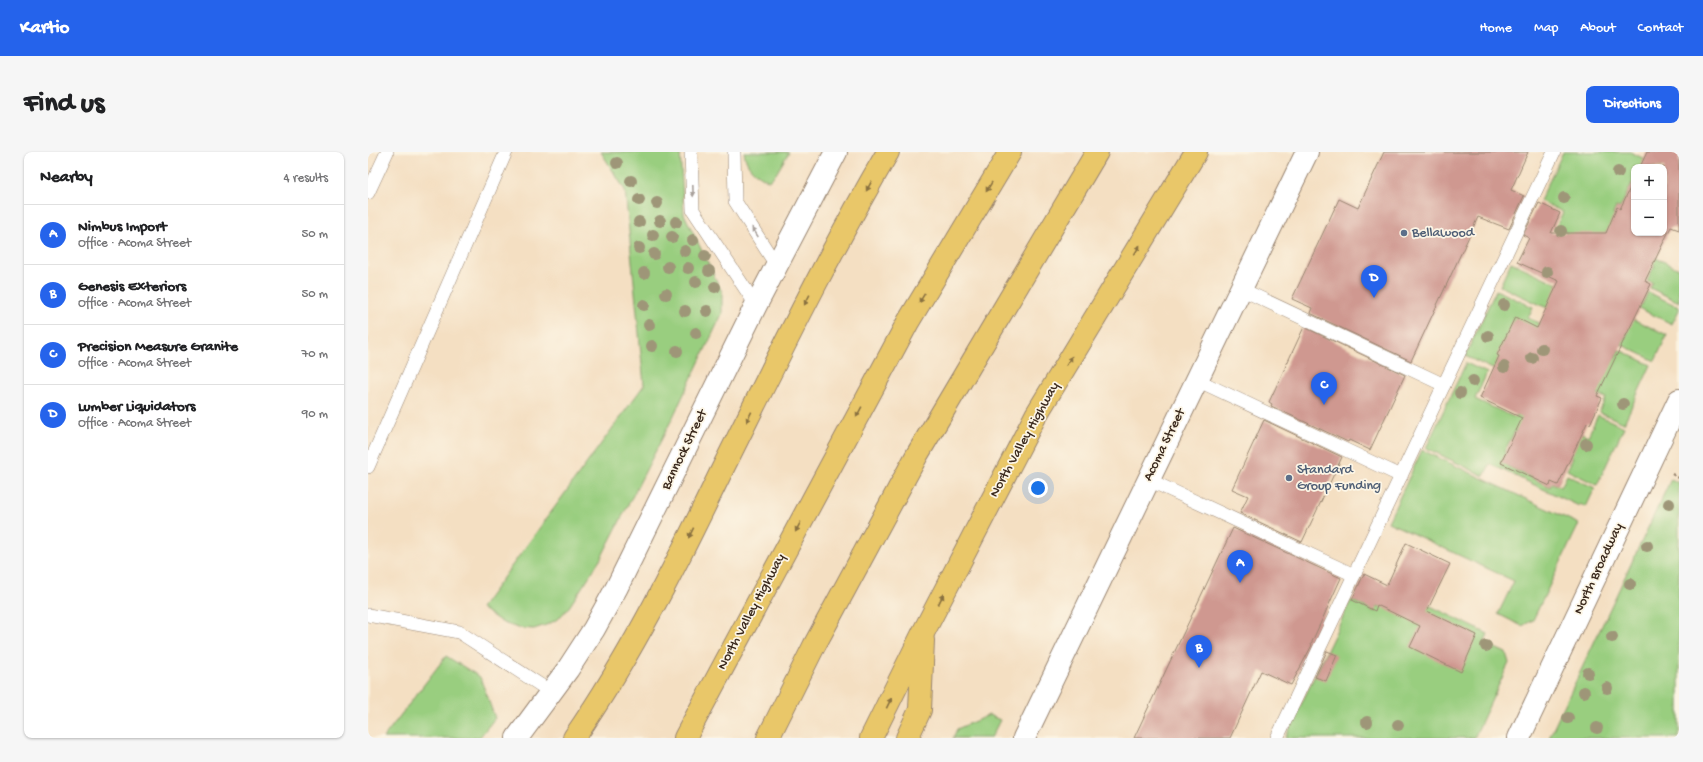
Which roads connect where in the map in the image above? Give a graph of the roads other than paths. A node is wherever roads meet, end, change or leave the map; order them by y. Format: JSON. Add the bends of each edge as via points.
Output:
{"nodes":[{"id":1,"x":387,"y":152,"type":"edge"},
{"id":2,"x":506,"y":152,"type":"edge"},
{"id":3,"x":691,"y":152,"type":"edge"},
{"id":4,"x":734,"y":152,"type":"edge"},
{"id":5,"x":836,"y":152,"type":"edge"},
{"id":6,"x":888,"y":152,"type":"edge"},
{"id":7,"x":1010,"y":152,"type":"edge"},
{"id":8,"x":1098,"y":152,"type":"edge"},
{"id":9,"x":1196,"y":152,"type":"edge"},
{"id":10,"x":1307,"y":152,"type":"edge"},
{"id":11,"x":1554,"y":152,"type":"edge"},
{"id":12,"x":368,"y":194,"type":"edge"},
{"id":13,"x":776,"y":265,"type":"junction"},
{"id":14,"x":1241,"y":289,"type":"junction"},
{"id":15,"x":756,"y":305,"type":"junction"},
{"id":16,"x":1197,"y":380,"type":"junction"},
{"id":17,"x":1444,"y":385,"type":"junction"},
{"id":18,"x":1679,"y":400,"type":"edge"},
{"id":19,"x":368,"y":467,"type":"edge"},
{"id":20,"x":1401,"y":476,"type":"junction"},
{"id":21,"x":1149,"y":480,"type":"junction"},
{"id":22,"x":1354,"y":575,"type":"junction"},
{"id":23,"x":368,"y":615,"type":"edge"},
{"id":24,"x":923,"y":633,"type":"junction"},
{"id":25,"x":551,"y":692,"type":"junction"},
{"id":26,"x":685,"y":735,"type":"edge"},
{"id":27,"x":517,"y":738,"type":"edge"},
{"id":28,"x":574,"y":738,"type":"edge"},
{"id":29,"x":768,"y":738,"type":"edge"},
{"id":30,"x":871,"y":738,"type":"edge"},
{"id":31,"x":907,"y":738,"type":"edge"},
{"id":32,"x":1024,"y":738,"type":"edge"},
{"id":33,"x":1277,"y":738,"type":"edge"},
{"id":34,"x":1519,"y":738,"type":"edge"}],
"edges":[{"from":1,"to":12,"type":"lane"},
{"from":2,"to":19,"type":"lane"},
{"from":3,"to":15,"type":"lane","one_way":true,"via":[[693,210]]},
{"from":13,"to":4,"type":"lane","one_way":true,"via":[[735,201]]},
{"from":5,"to":13,"type":"street","name":"Bannock Street"},
{"from":6,"to":28,"type":"highway","one_way":true,"via":[[793,327],[651,613]]},
{"from":7,"to":26,"type":"highway","name":"North Valley Highway","one_way":true,"via":[[908,322]]},
{"from":8,"to":29,"type":"highway","via":[[917,455],[814,646]]},
{"from":24,"to":9,"type":"highway","name":"North Valley Highway","one_way":true,"via":[[1036,415]]},
{"from":10,"to":14,"type":"street","name":"Acoma Street"},
{"from":11,"to":17,"type":"lane"},
{"from":13,"to":15,"type":"street","name":"Bannock Street"},
{"from":14,"to":16,"type":"street","name":"Acoma Street"},
{"from":14,"to":17,"type":"lane"},
{"from":15,"to":25,"type":"street","name":"Bannock Street","via":[[617,587],[594,629]]},
{"from":16,"to":20,"type":"lane"},
{"from":16,"to":21,"type":"street","name":"Acoma Street"},
{"from":17,"to":20,"type":"lane"},
{"from":18,"to":34,"type":"street","name":"North Broadway"},
{"from":20,"to":22,"type":"lane"},
{"from":21,"to":22,"type":"lane"},
{"from":21,"to":32,"type":"street","name":"Acoma Street"},
{"from":22,"to":33,"type":"lane"},
{"from":23,"to":25,"type":"lane","via":[[459,632]]},
{"from":30,"to":24,"type":"highway","name":"North Valley Highway","one_way":true},
{"from":24,"to":31,"type":"highway","via":[[920,710]]},
{"from":25,"to":27,"type":"street","name":"Bannock Street"}]}
